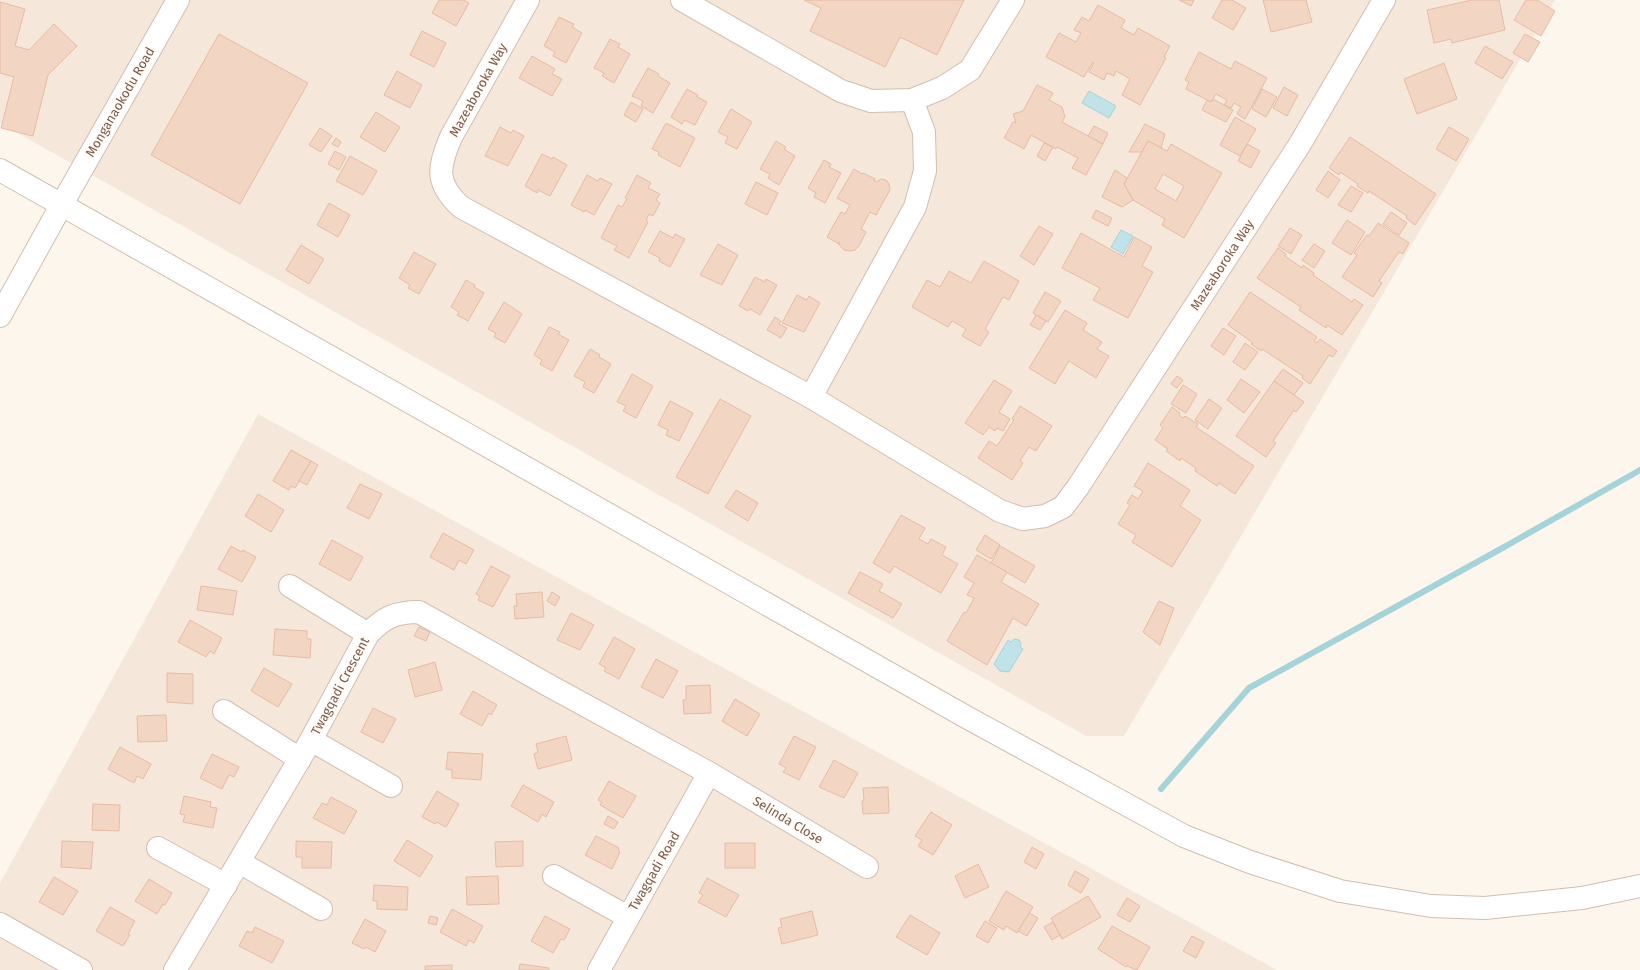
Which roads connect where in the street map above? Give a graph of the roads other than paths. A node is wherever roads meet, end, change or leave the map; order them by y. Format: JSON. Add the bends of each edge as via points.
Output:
{"nodes":[{"id":1,"x":178,"y":0,"type":"edge"},
{"id":2,"x":528,"y":0,"type":"edge"},
{"id":3,"x":682,"y":0,"type":"edge"},
{"id":4,"x":1013,"y":0,"type":"edge"},
{"id":5,"x":1384,"y":0,"type":"edge"},
{"id":6,"x":912,"y":100,"type":"junction"},
{"id":7,"x":0,"y":170,"type":"edge"},
{"id":8,"x":62,"y":204,"type":"junction"},
{"id":9,"x":0,"y":316,"type":"edge"},
{"id":10,"x":811,"y":397,"type":"junction"},
{"id":11,"x":290,"y":586,"type":"dead end"},
{"id":12,"x":368,"y":634,"type":"junction"},
{"id":13,"x":224,"y":711,"type":"dead end"},
{"id":14,"x":311,"y":740,"type":"junction"},
{"id":15,"x":300,"y":759,"type":"junction"},
{"id":16,"x":710,"y":773,"type":"junction"},
{"id":17,"x":391,"y":786,"type":"dead end"},
{"id":18,"x":158,"y":848,"type":"dead end"},
{"id":19,"x":239,"y":862,"type":"junction"},
{"id":20,"x":867,"y":867,"type":"dead end"},
{"id":21,"x":554,"y":876,"type":"dead end"},
{"id":22,"x":226,"y":885,"type":"junction"},
{"id":23,"x":1640,"y":886,"type":"edge"},
{"id":24,"x":321,"y":909,"type":"dead end"},
{"id":25,"x":628,"y":917,"type":"junction"},
{"id":26,"x":8,"y":928,"type":"edge"},
{"id":27,"x":81,"y":970,"type":"edge"},
{"id":28,"x":175,"y":970,"type":"edge"},
{"id":29,"x":599,"y":970,"type":"edge"}],
"edges":[{"from":1,"to":8,"type":"street","name":"Monganaokodu Road"},
{"from":2,"to":10,"type":"street","name":"Mazeaboroka Way","via":[[451,137],[441,168],[443,184],[449,196],[462,208]]},
{"from":3,"to":6,"type":"street","via":[[841,91],[871,101]]},
{"from":4,"to":6,"type":"street","via":[[970,70],[942,88]]},
{"from":5,"to":10,"type":"street","name":"Mazeaboroka Way","via":[[1300,144],[1063,507],[1045,516],[1023,519],[1000,511]]},
{"from":6,"to":10,"type":"street","via":[[924,132],[925,171],[915,207]]},
{"from":7,"to":8,"type":"street"},
{"from":8,"to":9,"type":"street","name":"Monganaokodu Road"},
{"from":8,"to":23,"type":"street","via":[[968,718],[1184,836],[1250,862],[1340,891],[1431,906],[1486,908],[1582,898]]},
{"from":11,"to":12,"type":"street"},
{"from":12,"to":14,"type":"street","name":"Twagqadi Crescent"},
{"from":12,"to":16,"type":"street","name":"Twagqadi Crescent","via":[[378,623],[392,615],[419,612],[548,686]]},
{"from":13,"to":15,"type":"street"},
{"from":14,"to":15,"type":"street","name":"Twagqadi Crescent"},
{"from":14,"to":17,"type":"street"},
{"from":15,"to":19,"type":"street","name":"Twagqadi Crescent"},
{"from":16,"to":20,"type":"street","name":"Selinda Close"},
{"from":16,"to":25,"type":"street","name":"Twagqadi Road"},
{"from":18,"to":22,"type":"street"},
{"from":19,"to":22,"type":"street","name":"Twagqadi Crescent"},
{"from":19,"to":24,"type":"street"},
{"from":21,"to":25,"type":"street"},
{"from":22,"to":28,"type":"street","name":"Twagqadi Crescent"},
{"from":25,"to":29,"type":"street","name":"Twagqadi Road"},
{"from":26,"to":27,"type":"street"}]}
